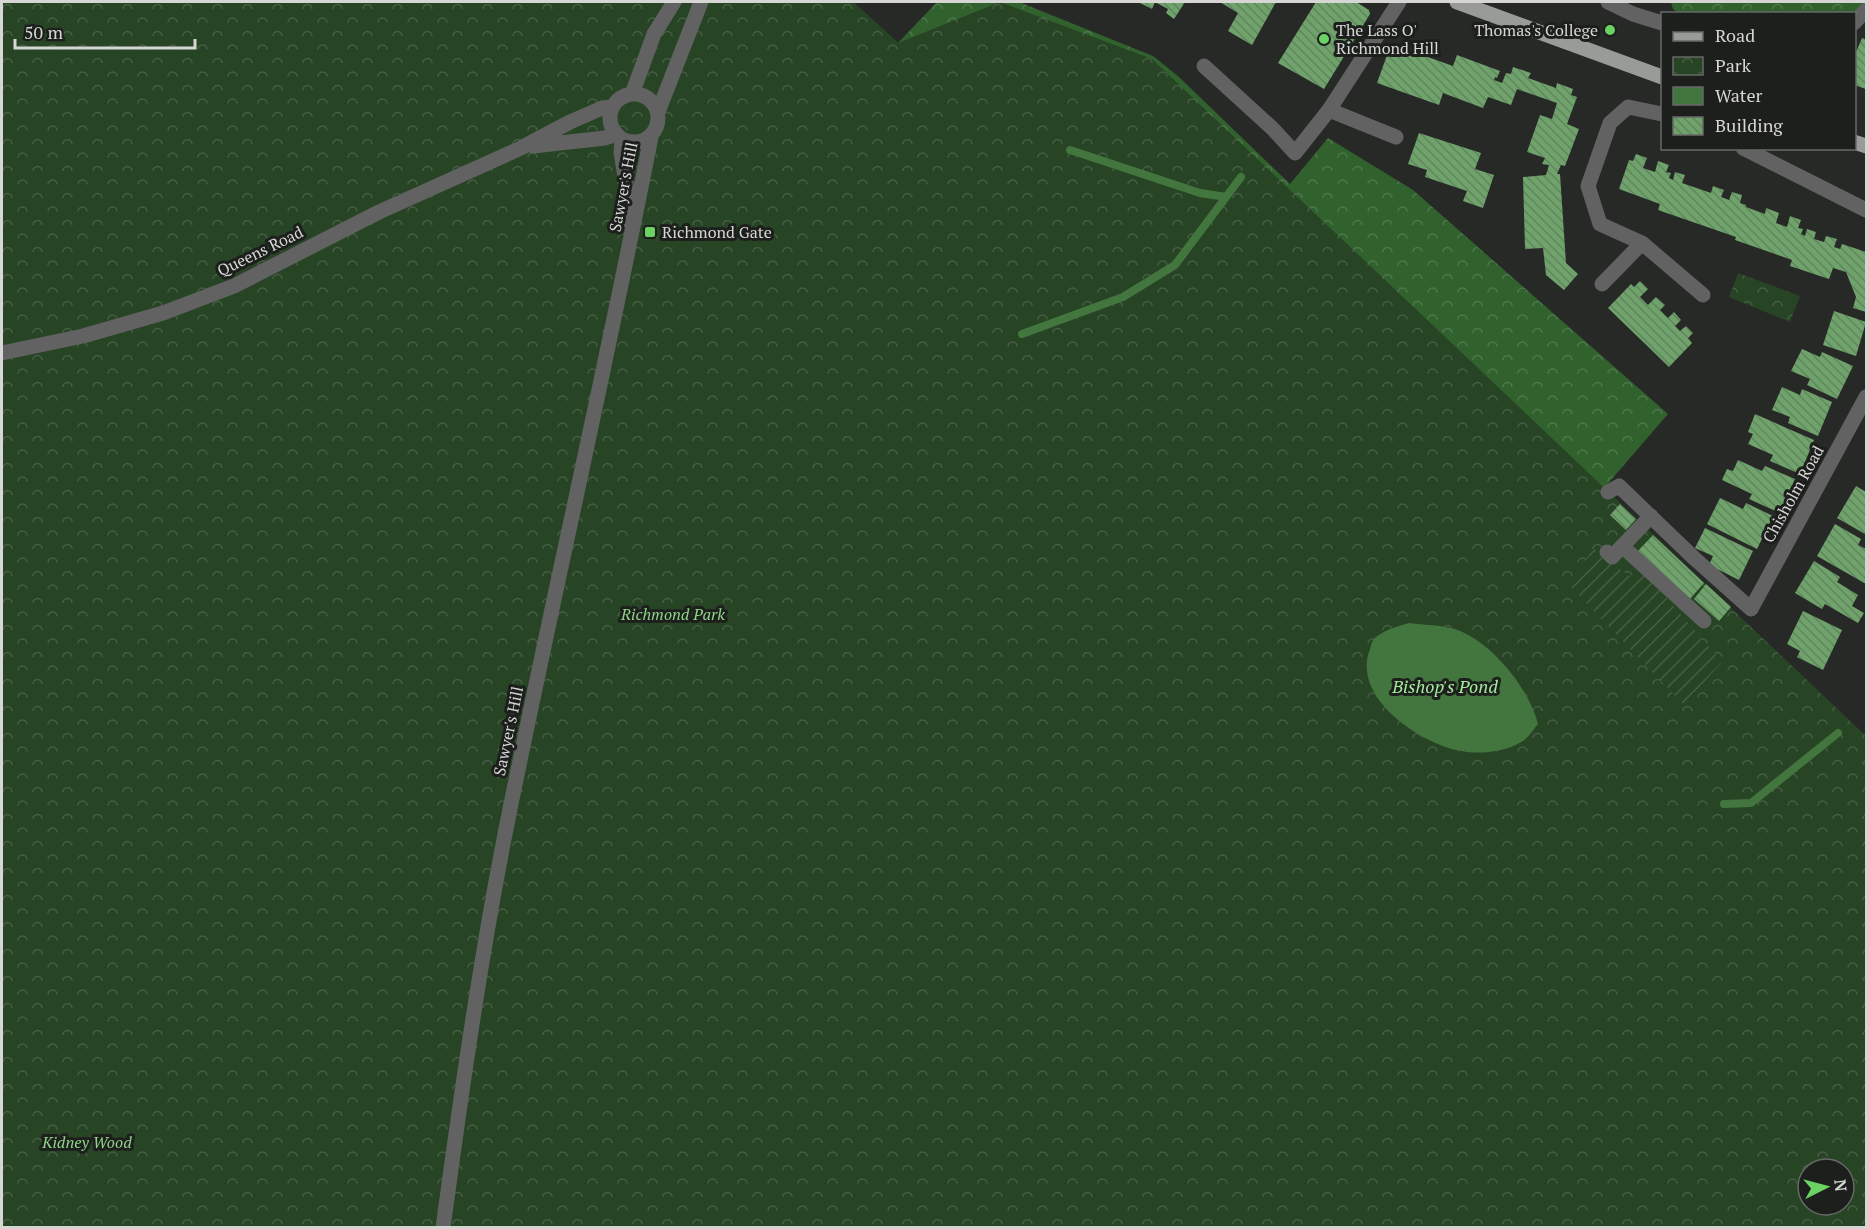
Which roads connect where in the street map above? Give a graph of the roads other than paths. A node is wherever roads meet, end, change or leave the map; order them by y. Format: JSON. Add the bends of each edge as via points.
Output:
{"nodes":[{"id":1,"x":674,"y":2,"type":"edge"},
{"id":2,"x":701,"y":2,"type":"edge"},
{"id":3,"x":1399,"y":2,"type":"edge"},
{"id":4,"x":1457,"y":2,"type":"edge"},
{"id":5,"x":1608,"y":2,"type":"edge"},
{"id":6,"x":1661,"y":23,"type":"edge"},
{"id":7,"x":1204,"y":66,"type":"dead end"},
{"id":8,"x":1661,"y":77,"type":"edge"},
{"id":9,"x":632,"y":94,"type":"junction"},
{"id":10,"x":612,"y":107,"type":"junction"},
{"id":11,"x":1329,"y":110,"type":"junction"},
{"id":12,"x":658,"y":112,"type":"junction"},
{"id":13,"x":1661,"y":114,"type":"edge"},
{"id":14,"x":619,"y":136,"type":"junction"},
{"id":15,"x":651,"y":137,"type":"junction"},
{"id":16,"x":1396,"y":137,"type":"dead end"},
{"id":17,"x":521,"y":148,"type":"junction"},
{"id":18,"x":1747,"y":150,"type":"edge"},
{"id":19,"x":1866,"y":210,"type":"edge"},
{"id":20,"x":1642,"y":243,"type":"junction"},
{"id":21,"x":630,"y":245,"type":"junction"},
{"id":22,"x":1602,"y":284,"type":"dead end"},
{"id":23,"x":1703,"y":295,"type":"dead end"},
{"id":24,"x":2,"y":352,"type":"edge"},
{"id":25,"x":1866,"y":397,"type":"edge"},
{"id":26,"x":1608,"y":492,"type":"dead end"},
{"id":27,"x":1651,"y":516,"type":"junction"},
{"id":28,"x":1623,"y":546,"type":"junction"},
{"id":29,"x":1607,"y":552,"type":"dead end"},
{"id":30,"x":1704,"y":621,"type":"dead end"},
{"id":31,"x":444,"y":1227,"type":"edge"}],
"edges":[{"from":1,"to":9,"type":"street","via":[[654,33]]},
{"from":2,"to":12,"type":"street"},
{"from":3,"to":11,"type":"street"},
{"from":4,"to":8,"type":"main road"},
{"from":5,"to":6,"type":"street"},
{"from":7,"to":11,"type":"street","via":[[1295,153]]},
{"from":9,"to":10,"type":"street"},
{"from":9,"to":12,"type":"street","via":[[648,98]]},
{"from":10,"to":14,"type":"street","via":[[610,121]]},
{"from":10,"to":17,"type":"street","name":"Queens Road","via":[[570,122]]},
{"from":11,"to":16,"type":"street"},
{"from":12,"to":15,"type":"street","via":[[659,120]]},
{"from":13,"to":20,"type":"street","via":[[1628,107],[1610,123],[1588,186],[1600,224]]},
{"from":14,"to":15,"type":"street","via":[[636,143]]},
{"from":14,"to":17,"type":"street","name":"Queens Road"},
{"from":14,"to":21,"type":"street","name":"Sawyer's Hill"},
{"from":15,"to":21,"type":"street","name":"Sawyer's Hill"},
{"from":17,"to":24,"type":"street","name":"Queens Road","via":[[379,212],[234,286],[163,313],[84,336]]},
{"from":18,"to":19,"type":"street"},
{"from":20,"to":22,"type":"street"},
{"from":20,"to":23,"type":"street"},
{"from":21,"to":31,"type":"street","name":"Sawyer's Hill","via":[[510,811],[466,1061]]},
{"from":25,"to":27,"type":"street","name":"Chisholm Road","via":[[1751,609]]},
{"from":26,"to":27,"type":"street","via":[[1619,486]]},
{"from":27,"to":28,"type":"street"},
{"from":28,"to":29,"type":"street","via":[[1612,557]]},
{"from":28,"to":30,"type":"street"}]}
